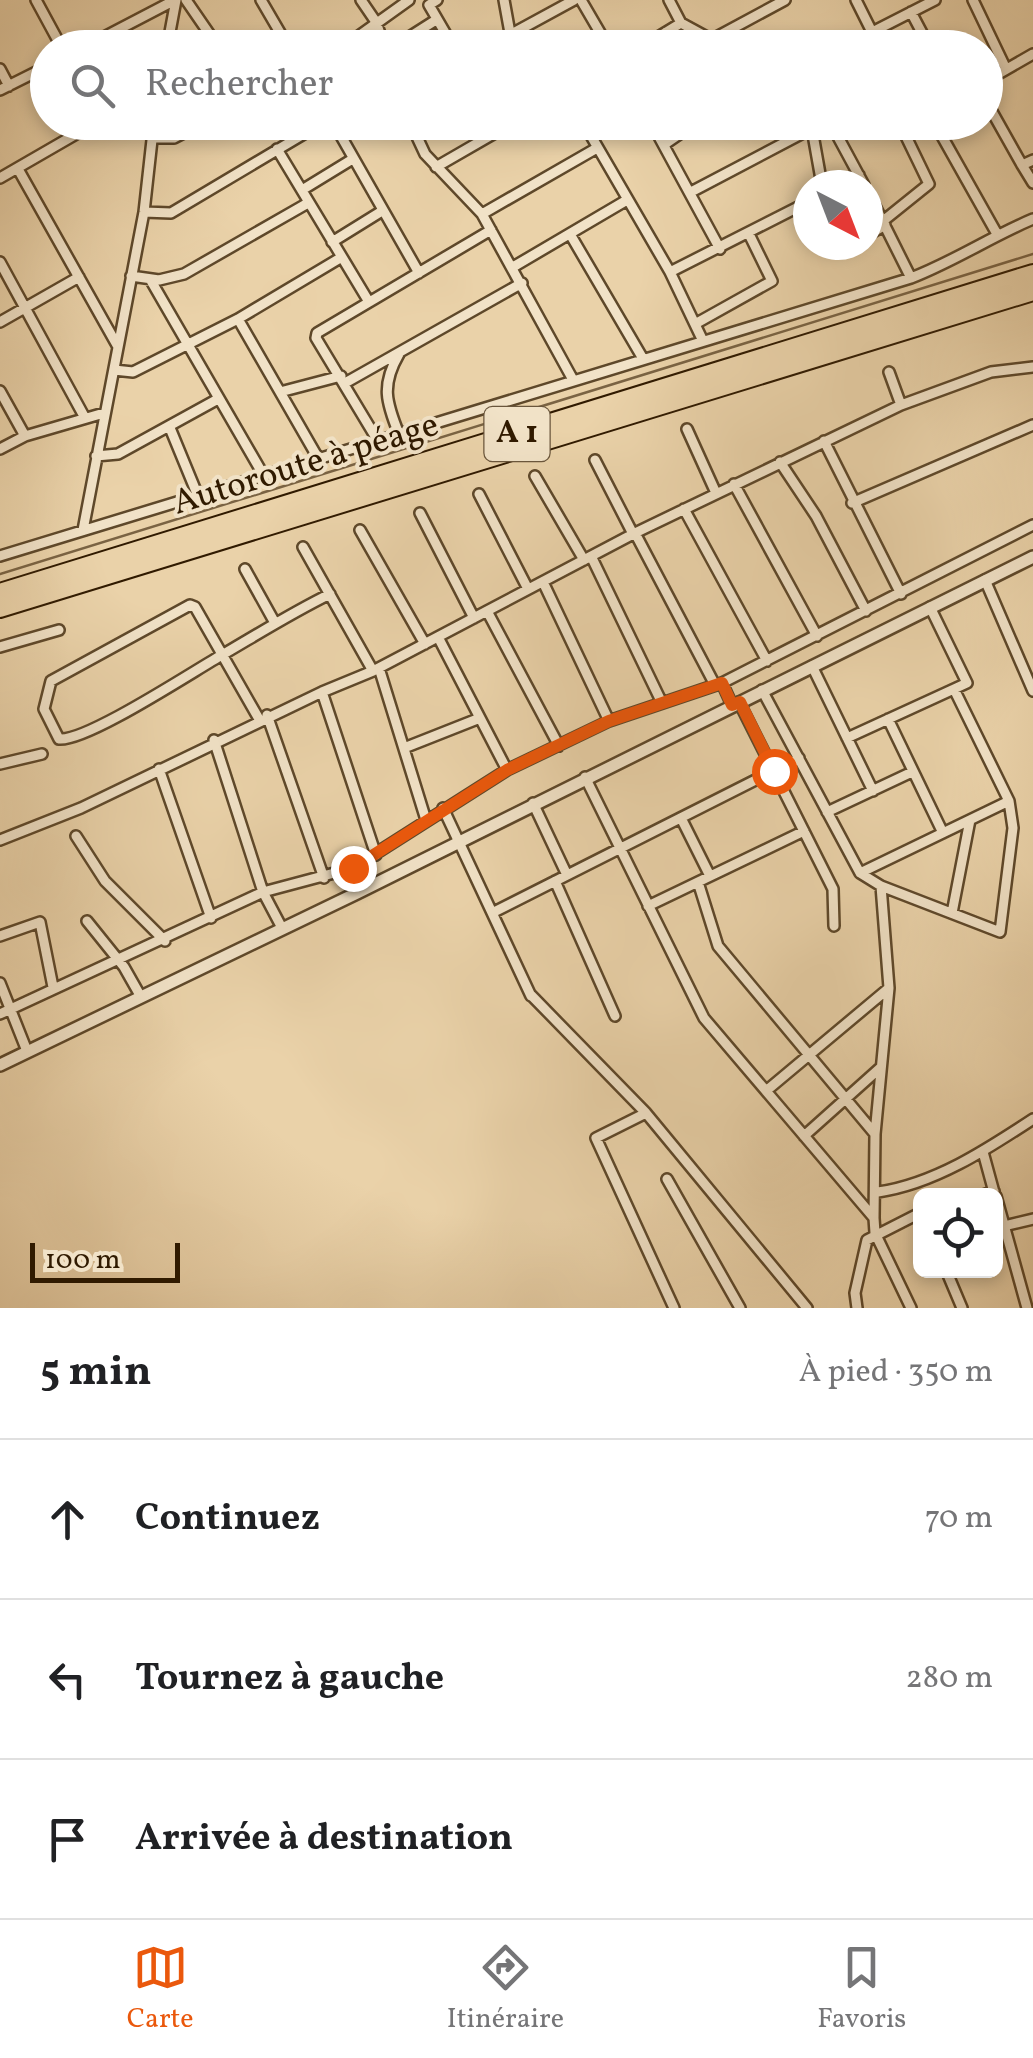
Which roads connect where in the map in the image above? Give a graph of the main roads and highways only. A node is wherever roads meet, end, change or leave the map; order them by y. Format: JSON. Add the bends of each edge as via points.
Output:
{"nodes":[{"id":1,"x":1033,"y":274,"type":"edge"},
{"id":2,"x":1033,"y":291,"type":"edge"},
{"id":3,"x":0,"y":593,"type":"edge"},
{"id":4,"x":0,"y":608,"type":"edge"}],
"edges":[{"from":1,"to":3,"type":"highway","name":"Autoroute à péage","number":"A 1"},
{"from":2,"to":4,"type":"highway","number":"A 1"}]}
